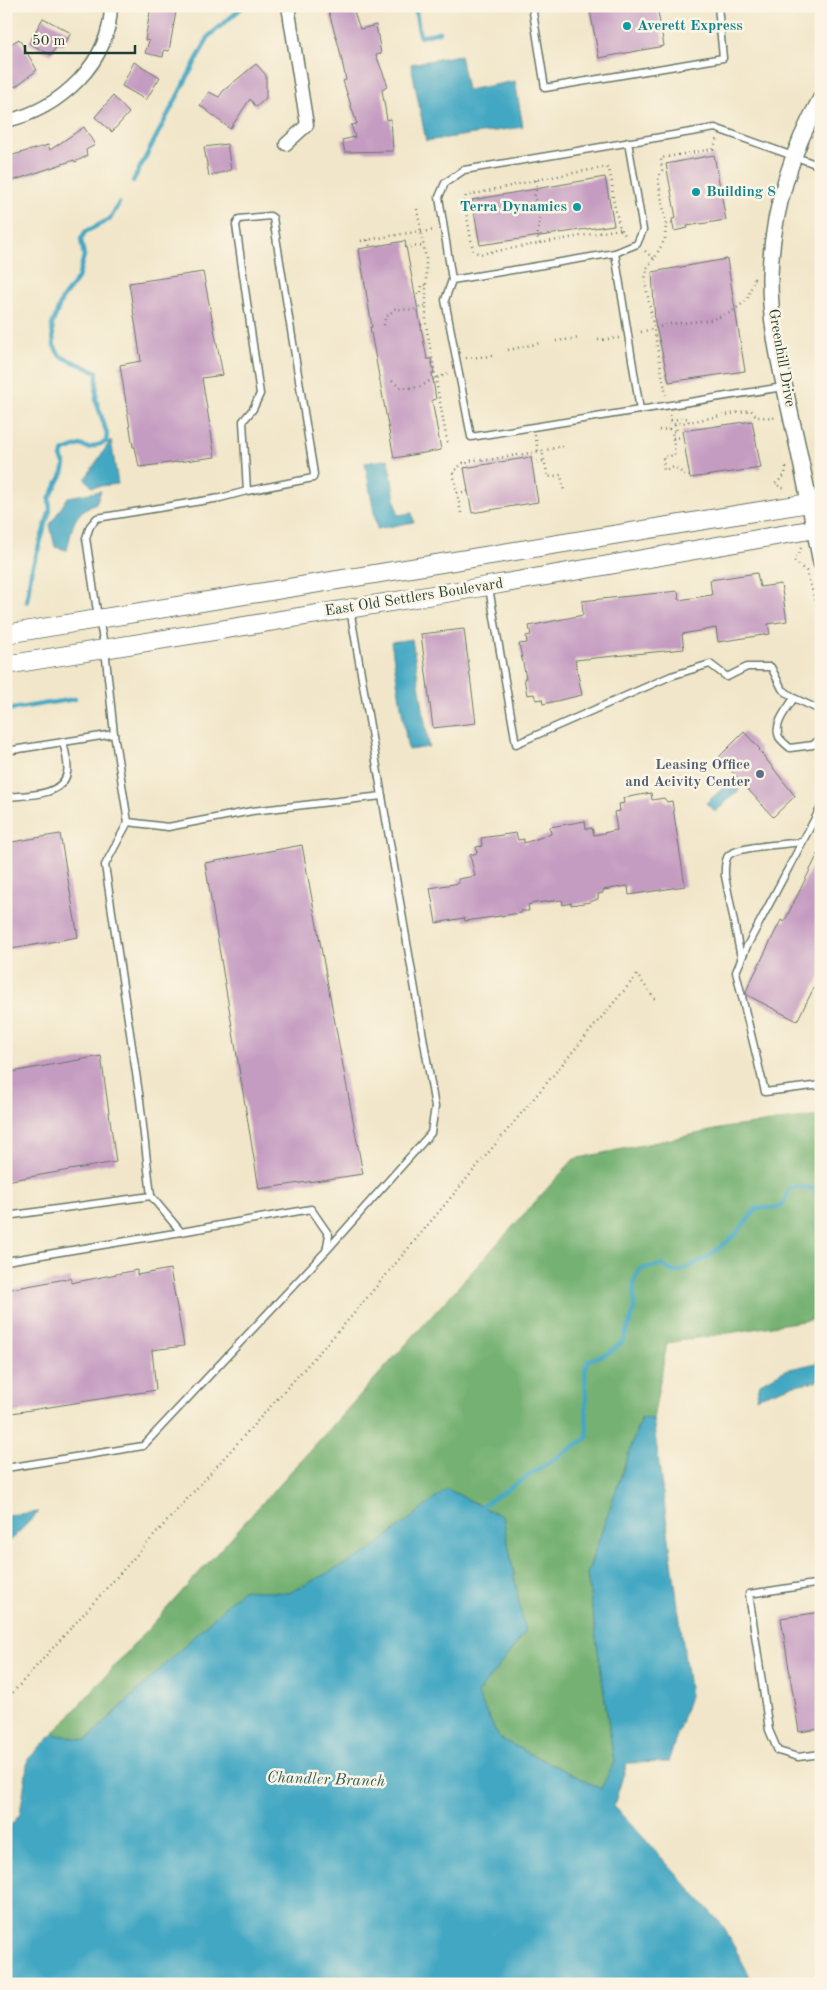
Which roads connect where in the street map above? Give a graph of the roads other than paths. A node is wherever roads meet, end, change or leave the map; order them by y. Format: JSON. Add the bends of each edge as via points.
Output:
{"nodes":[{"id":1,"x":111,"y":6,"type":"edge"},
{"id":2,"x":288,"y":6,"type":"edge"},
{"id":3,"x":532,"y":6,"type":"edge"},
{"id":4,"x":718,"y":6,"type":"edge"},
{"id":5,"x":821,"y":98,"type":"edge"},
{"id":6,"x":6,"y":121,"type":"edge"},
{"id":7,"x":628,"y":142,"type":"junction"},
{"id":8,"x":286,"y":144,"type":"dead end"},
{"id":9,"x":794,"y":157,"type":"junction"},
{"id":10,"x":821,"y":166,"type":"edge"},
{"id":11,"x":615,"y":253,"type":"junction"},
{"id":12,"x":452,"y":280,"type":"junction"},
{"id":13,"x":785,"y":386,"type":"junction"},
{"id":14,"x":640,"y":410,"type":"junction"},
{"id":15,"x":247,"y":491,"type":"junction"},
{"id":16,"x":815,"y":502,"type":"edge"},
{"id":17,"x":818,"y":529,"type":"edge"},
{"id":18,"x":821,"y":563,"type":"edge"},
{"id":19,"x":488,"y":586,"type":"junction"},
{"id":20,"x":350,"y":608,"type":"junction"},
{"id":21,"x":99,"y":619,"type":"junction"},
{"id":22,"x":6,"y":634,"type":"edge"},
{"id":23,"x":105,"y":650,"type":"junction"},
{"id":24,"x":6,"y":665,"type":"edge"},
{"id":25,"x":794,"y":698,"type":"junction"},
{"id":26,"x":820,"y":710,"type":"edge"},
{"id":27,"x":114,"y":734,"type":"junction"},
{"id":28,"x":821,"y":738,"type":"edge"},
{"id":29,"x":63,"y":742,"type":"junction"},
{"id":30,"x":6,"y":751,"type":"edge"},
{"id":31,"x":382,"y":796,"type":"junction"},
{"id":32,"x":6,"y":797,"type":"edge"},
{"id":33,"x":821,"y":807,"type":"edge"},
{"id":34,"x":128,"y":822,"type":"junction"},
{"id":35,"x":802,"y":842,"type":"junction"},
{"id":36,"x":741,"y":960,"type":"junction"},
{"id":37,"x":821,"y":1085,"type":"edge"},
{"id":38,"x":151,"y":1196,"type":"junction"},
{"id":39,"x":6,"y":1216,"type":"edge"},
{"id":40,"x":181,"y":1232,"type":"junction"},
{"id":41,"x":326,"y":1251,"type":"junction"},
{"id":42,"x":6,"y":1261,"type":"edge"},
{"id":43,"x":6,"y":1468,"type":"edge"},
{"id":44,"x":821,"y":1583,"type":"edge"},
{"id":45,"x":821,"y":1754,"type":"edge"}],
"edges":[{"from":1,"to":6,"type":"street","via":[[103,44],[82,77],[35,111]]},
{"from":2,"to":8,"type":"street","via":[[307,125]]},
{"from":3,"to":4,"type":"lane","via":[[545,88],[723,58]]},
{"from":5,"to":9,"type":"street","name":"Greenhill Drive"},
{"from":7,"to":9,"type":"lane","via":[[715,128]]},
{"from":7,"to":11,"type":"lane","via":[[643,230],[637,244]]},
{"from":7,"to":12,"type":"lane","via":[[464,170],[446,183],[439,197]]},
{"from":9,"to":10,"type":"lane"},
{"from":9,"to":13,"type":"street","name":"Greenhill Drive","via":[[778,214],[770,275],[772,324]]},
{"from":11,"to":12,"type":"lane"},
{"from":11,"to":14,"type":"lane"},
{"from":12,"to":14,"type":"lane","via":[[445,300],[471,437]]},
{"from":13,"to":14,"type":"lane"},
{"from":13,"to":16,"type":"street","name":"Greenhill Drive"},
{"from":15,"to":15,"type":"lane","via":[[243,421],[260,394],[236,225],[239,220],[270,216],[314,474],[313,478]]},
{"from":15,"to":21,"type":"lane","via":[[97,518],[86,538]]},
{"from":16,"to":17,"type":"street","name":"Greenhill Drive"},
{"from":16,"to":21,"type":"main road","name":"East Old Settlers Boulevard"},
{"from":17,"to":18,"type":"street","name":"Greenhill Drive"},
{"from":17,"to":19,"type":"main road","name":"East Old Settlers Boulevard"},
{"from":19,"to":20,"type":"main road","name":"East Old Settlers Boulevard"},
{"from":19,"to":25,"type":"lane","via":[[516,744],[671,676],[710,664],[727,677],[747,667],[771,667],[782,689]]},
{"from":20,"to":23,"type":"main road","name":"East Old Settlers Boulevard"},
{"from":20,"to":31,"type":"lane"},
{"from":21,"to":22,"type":"main road","name":"East Old Settlers Boulevard"},
{"from":21,"to":23,"type":"lane"},
{"from":23,"to":24,"type":"main road","name":"East Old Settlers Boulevard"},
{"from":23,"to":27,"type":"lane"},
{"from":25,"to":26,"type":"lane"},
{"from":25,"to":28,"type":"lane","via":[[777,728],[779,738],[790,748],[814,745]]},
{"from":27,"to":29,"type":"lane"},
{"from":27,"to":34,"type":"lane"},
{"from":29,"to":30,"type":"lane"},
{"from":29,"to":32,"type":"lane","via":[[68,772],[63,783],[53,791]]},
{"from":31,"to":34,"type":"lane","via":[[252,811],[168,827]]},
{"from":31,"to":41,"type":"lane","via":[[435,1107],[431,1133]]},
{"from":33,"to":35,"type":"lane"},
{"from":34,"to":38,"type":"lane","via":[[105,865]]},
{"from":35,"to":36,"type":"lane"},
{"from":35,"to":36,"type":"lane","via":[[740,850],[728,856],[725,876]]},
{"from":36,"to":37,"type":"lane","via":[[736,972],[765,1092]]},
{"from":38,"to":39,"type":"lane"},
{"from":38,"to":40,"type":"lane"},
{"from":40,"to":41,"type":"lane","via":[[311,1210],[329,1234]]},
{"from":40,"to":42,"type":"lane"},
{"from":41,"to":43,"type":"lane","via":[[143,1446]]},
{"from":44,"to":45,"type":"lane","via":[[749,1594],[769,1730],[778,1751],[798,1758]]}]}
